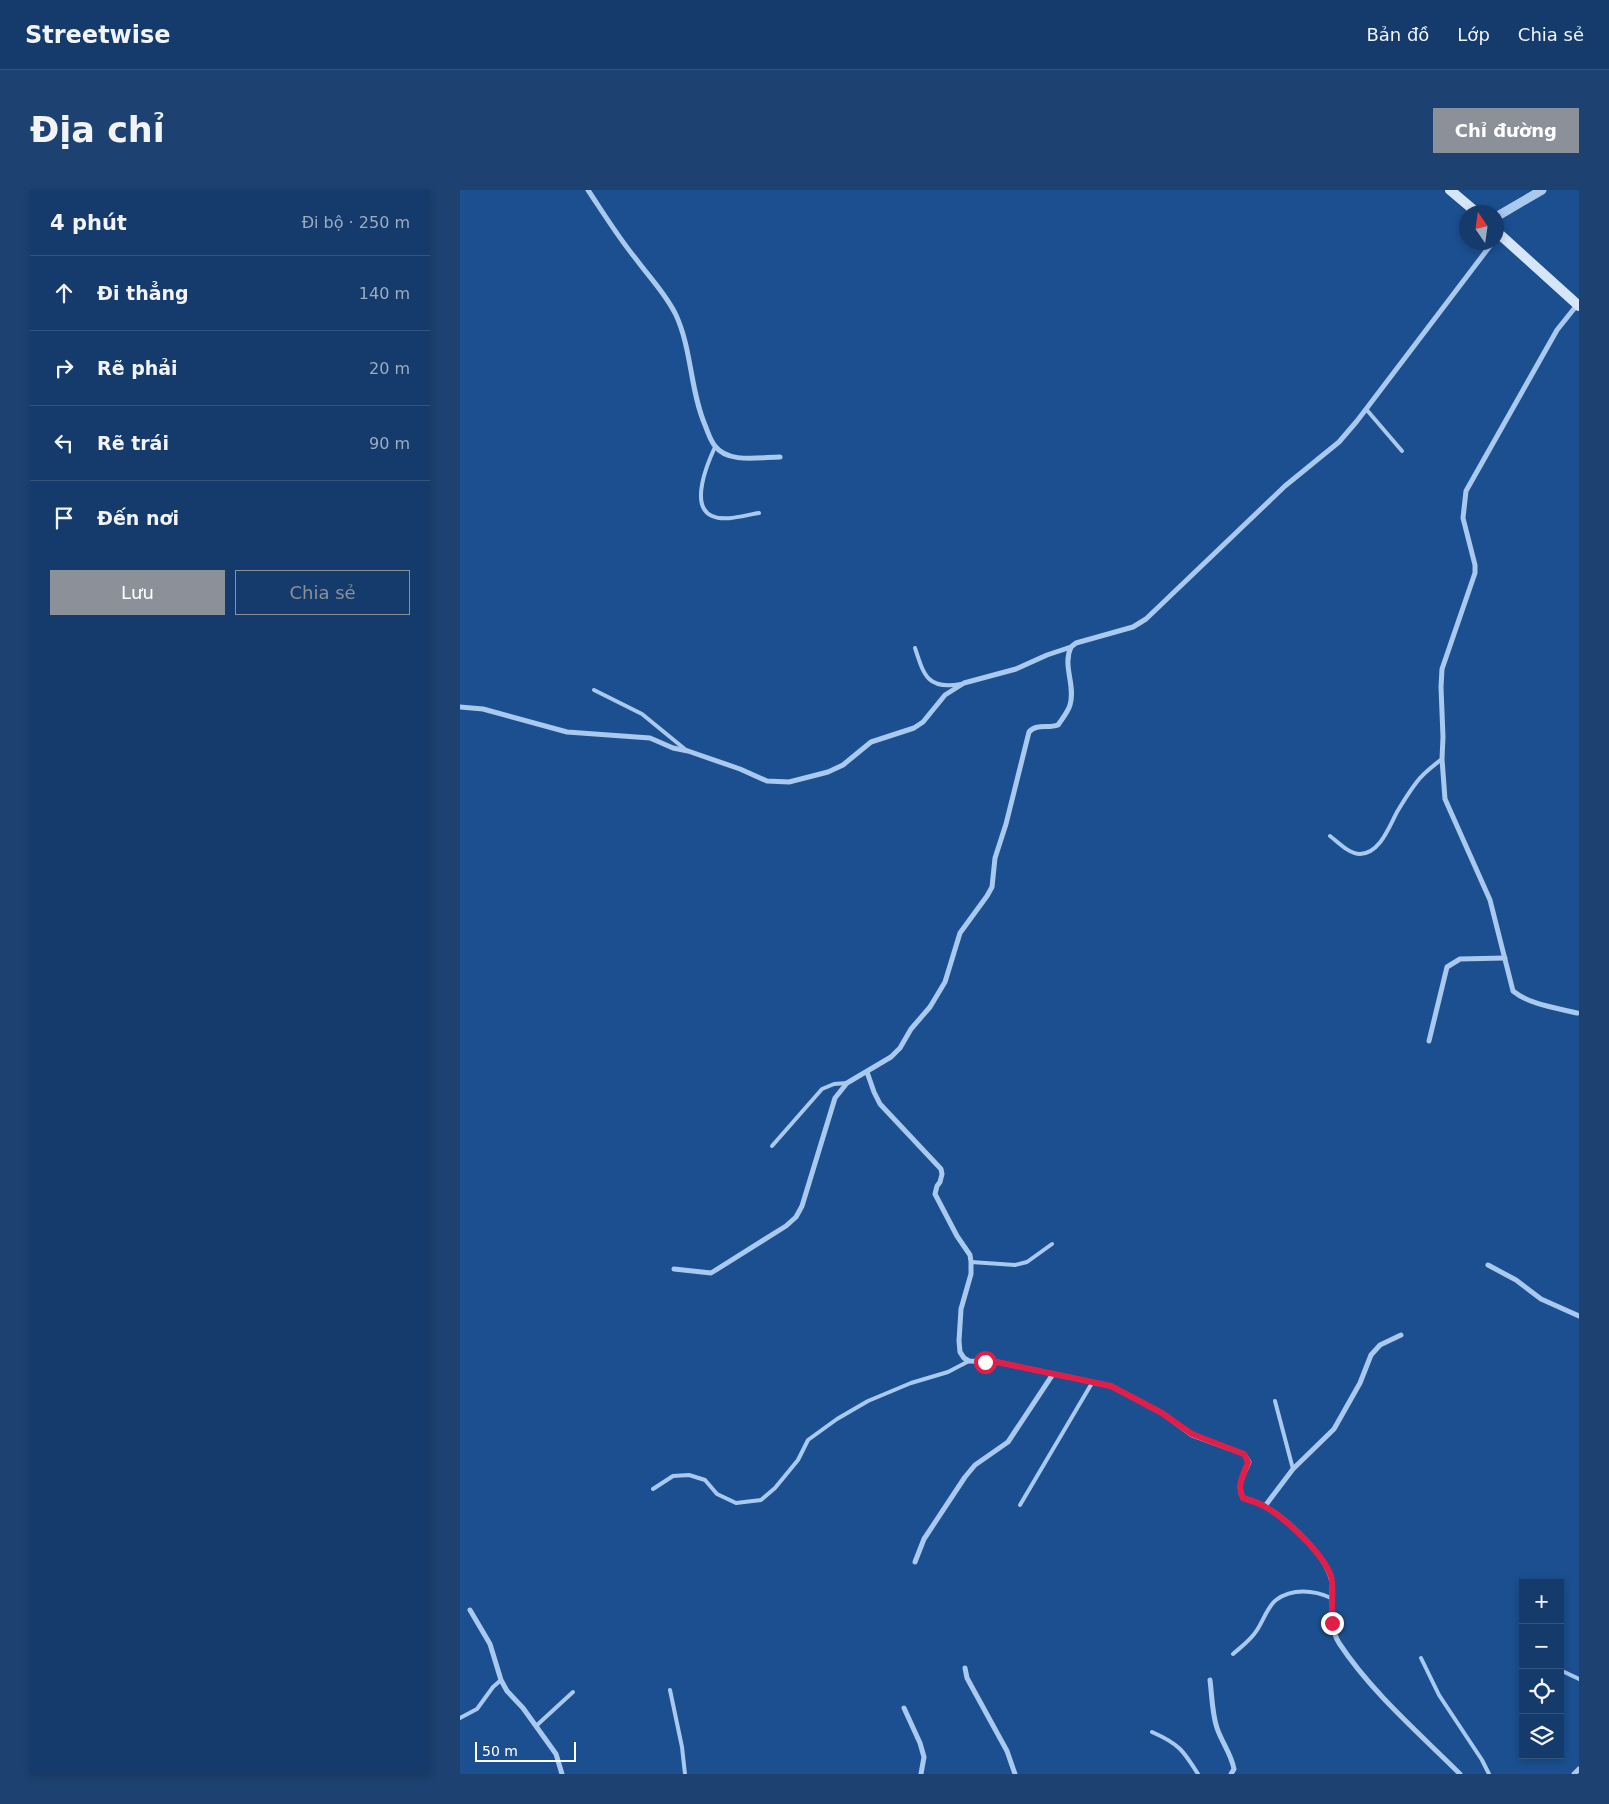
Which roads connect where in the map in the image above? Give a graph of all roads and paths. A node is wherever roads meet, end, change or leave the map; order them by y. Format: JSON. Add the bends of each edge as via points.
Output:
{"nodes":[{"id":1,"x":588,"y":190,"type":"edge"},
{"id":2,"x":1450,"y":190,"type":"edge"},
{"id":3,"x":1542,"y":190,"type":"edge"},
{"id":4,"x":1468,"y":205,"type":"edge"},
{"id":5,"x":1504,"y":212,"type":"edge"},
{"id":6,"x":1504,"y":244,"type":"edge"},
{"id":7,"x":1486,"y":250,"type":"edge"},
{"id":8,"x":1578,"y":305,"type":"edge"},
{"id":9,"x":1366,"y":409,"type":"junction"},
{"id":10,"x":715,"y":447,"type":"junction"},
{"id":11,"x":1402,"y":450,"type":"dead end"},
{"id":12,"x":780,"y":457,"type":"dead end"},
{"id":13,"x":759,"y":513,"type":"dead end"},
{"id":14,"x":1071,"y":647,"type":"junction"},
{"id":15,"x":915,"y":648,"type":"dead end"},
{"id":16,"x":964,"y":684,"type":"junction"},
{"id":17,"x":594,"y":690,"type":"dead end"},
{"id":18,"x":460,"y":707,"type":"edge"},
{"id":19,"x":688,"y":751,"type":"junction"},
{"id":20,"x":1442,"y":759,"type":"junction"},
{"id":21,"x":1330,"y":836,"type":"dead end"},
{"id":22,"x":1505,"y":958,"type":"junction"},
{"id":23,"x":1577,"y":1013,"type":"dead end"},
{"id":24,"x":1429,"y":1041,"type":"dead end"},
{"id":25,"x":867,"y":1072,"type":"junction"},
{"id":26,"x":847,"y":1083,"type":"junction"},
{"id":27,"x":772,"y":1146,"type":"dead end"},
{"id":28,"x":1052,"y":1244,"type":"dead end"},
{"id":29,"x":971,"y":1262,"type":"junction"},
{"id":30,"x":1488,"y":1266,"type":"dead end"},
{"id":31,"x":674,"y":1269,"type":"dead end"},
{"id":32,"x":1579,"y":1316,"type":"edge"},
{"id":33,"x":1401,"y":1335,"type":"dead end"},
{"id":34,"x":970,"y":1361,"type":"junction"},
{"id":35,"x":1053,"y":1374,"type":"junction"},
{"id":36,"x":1092,"y":1383,"type":"junction"},
{"id":37,"x":1276,"y":1401,"type":"dead end"},
{"id":38,"x":1293,"y":1469,"type":"junction"},
{"id":39,"x":654,"y":1489,"type":"dead end"},
{"id":40,"x":1020,"y":1504,"type":"dead end"},
{"id":41,"x":1265,"y":1506,"type":"junction"},
{"id":42,"x":914,"y":1562,"type":"dead end"},
{"id":43,"x":1331,"y":1598,"type":"junction"},
{"id":44,"x":470,"y":1610,"type":"dead end"},
{"id":45,"x":1232,"y":1654,"type":"dead end"},
{"id":46,"x":1421,"y":1658,"type":"dead end"},
{"id":47,"x":965,"y":1668,"type":"dead end"},
{"id":48,"x":1564,"y":1672,"type":"edge"},
{"id":49,"x":1579,"y":1679,"type":"edge"},
{"id":50,"x":501,"y":1680,"type":"junction"},
{"id":51,"x":1210,"y":1680,"type":"dead end"},
{"id":52,"x":670,"y":1690,"type":"dead end"},
{"id":53,"x":573,"y":1692,"type":"dead end"},
{"id":54,"x":904,"y":1708,"type":"dead end"},
{"id":55,"x":460,"y":1718,"type":"edge"},
{"id":56,"x":536,"y":1726,"type":"junction"},
{"id":57,"x":1152,"y":1732,"type":"dead end"},
{"id":58,"x":1579,"y":1770,"type":"edge"},
{"id":59,"x":562,"y":1774,"type":"edge"},
{"id":60,"x":685,"y":1774,"type":"edge"},
{"id":61,"x":921,"y":1774,"type":"edge"},
{"id":62,"x":1015,"y":1774,"type":"edge"},
{"id":63,"x":1198,"y":1774,"type":"edge"},
{"id":64,"x":1231,"y":1774,"type":"edge"},
{"id":65,"x":1460,"y":1774,"type":"edge"},
{"id":66,"x":1489,"y":1774,"type":"edge"},
{"id":67,"x":1574,"y":1774,"type":"edge"}],
"edges":[{"from":1,"to":10,"type":"street","via":[[612,229],[663,292],[676,314],[700,414]]},
{"from":2,"to":4,"type":"main road"},
{"from":3,"to":5,"type":"street"},
{"from":6,"to":8,"type":"main road"},
{"from":7,"to":9,"type":"street"},
{"from":8,"to":20,"type":"street","via":[[1557,330],[1466,490],[1463,518],[1476,574],[1442,669]]},
{"from":9,"to":11,"type":"lane"},
{"from":9,"to":14,"type":"street","via":[[1339,442],[1286,486],[1146,619],[1133,627]]},
{"from":10,"to":12,"type":"street","via":[[735,457]]},
{"from":10,"to":13,"type":"lane","via":[[702,483],[703,507],[710,516],[720,518]]},
{"from":14,"to":16,"type":"street","via":[[1016,669]]},
{"from":14,"to":25,"type":"street","via":[[1067,668],[1070,706],[1058,725],[1033,727],[1029,732],[995,858],[992,887],[960,933],[944,982],[930,1007],[910,1029],[892,1057]]},
{"from":15,"to":16,"type":"lane","via":[[923,673],[930,680],[952,686]]},
{"from":16,"to":19,"type":"street","via":[[944,695],[923,722],[914,728],[871,742],[843,765],[812,777],[789,782],[767,781]]},
{"from":17,"to":19,"type":"lane","via":[[642,714]]},
{"from":18,"to":19,"type":"street","via":[[483,709],[568,732],[650,738]]},
{"from":20,"to":21,"type":"lane","via":[[1417,782],[1386,833],[1368,851],[1359,854],[1351,851]]},
{"from":20,"to":22,"type":"street","via":[[1445,799],[1490,900]]},
{"from":22,"to":23,"type":"street","via":[[1513,991],[1520,997]]},
{"from":22,"to":24,"type":"street","via":[[1460,959],[1446,967]]},
{"from":25,"to":26,"type":"street"},
{"from":25,"to":29,"type":"street","via":[[880,1104],[941,1169],[935,1194]]},
{"from":26,"to":27,"type":"lane","via":[[822,1089]]},
{"from":26,"to":31,"type":"street","via":[[835,1098],[796,1217],[711,1273]]},
{"from":28,"to":29,"type":"lane","via":[[1027,1262],[1015,1265]]},
{"from":29,"to":34,"type":"street","via":[[961,1309],[959,1341],[960,1352]]},
{"from":30,"to":32,"type":"street","via":[[1516,1280],[1541,1299]]},
{"from":33,"to":38,"type":"street","via":[[1380,1345],[1371,1356],[1334,1429]]},
{"from":34,"to":35,"type":"street","via":[[997,1362]]},
{"from":34,"to":39,"type":"lane","via":[[868,1401],[837,1418],[808,1440],[798,1460],[775,1488],[760,1500],[736,1503],[717,1494],[705,1480],[689,1475],[673,1476]]},
{"from":35,"to":36,"type":"street"},
{"from":35,"to":42,"type":"street","via":[[1008,1442],[975,1465],[965,1477],[924,1539]]},
{"from":36,"to":40,"type":"lane"},
{"from":36,"to":41,"type":"street","via":[[1111,1386],[1169,1417],[1192,1434],[1244,1454],[1248,1462],[1239,1485],[1240,1492],[1243,1498]]},
{"from":37,"to":38,"type":"lane"},
{"from":38,"to":41,"type":"street"},
{"from":41,"to":43,"type":"street","via":[[1302,1537],[1324,1562],[1331,1576]]},
{"from":43,"to":45,"type":"lane","via":[[1308,1591],[1275,1601],[1249,1641]]},
{"from":43,"to":65,"type":"street","via":[[1332,1623],[1338,1641],[1350,1659]]},
{"from":44,"to":50,"type":"street","via":[[490,1644]]},
{"from":46,"to":66,"type":"lane","via":[[1439,1695]]},
{"from":47,"to":62,"type":"street","via":[[967,1678],[1007,1751]]},
{"from":48,"to":49,"type":"lane"},
{"from":50,"to":55,"type":"lane","via":[[477,1709]]},
{"from":50,"to":56,"type":"street"},
{"from":51,"to":64,"type":"street","via":[[1217,1728],[1232,1759],[1234,1769]]},
{"from":52,"to":60,"type":"lane"},
{"from":53,"to":56,"type":"lane"},
{"from":54,"to":61,"type":"street","via":[[924,1757]]},
{"from":56,"to":59,"type":"street","via":[[556,1754]]},
{"from":57,"to":63,"type":"lane","via":[[1170,1740],[1184,1753]]},
{"from":58,"to":67,"type":"street"}]}
